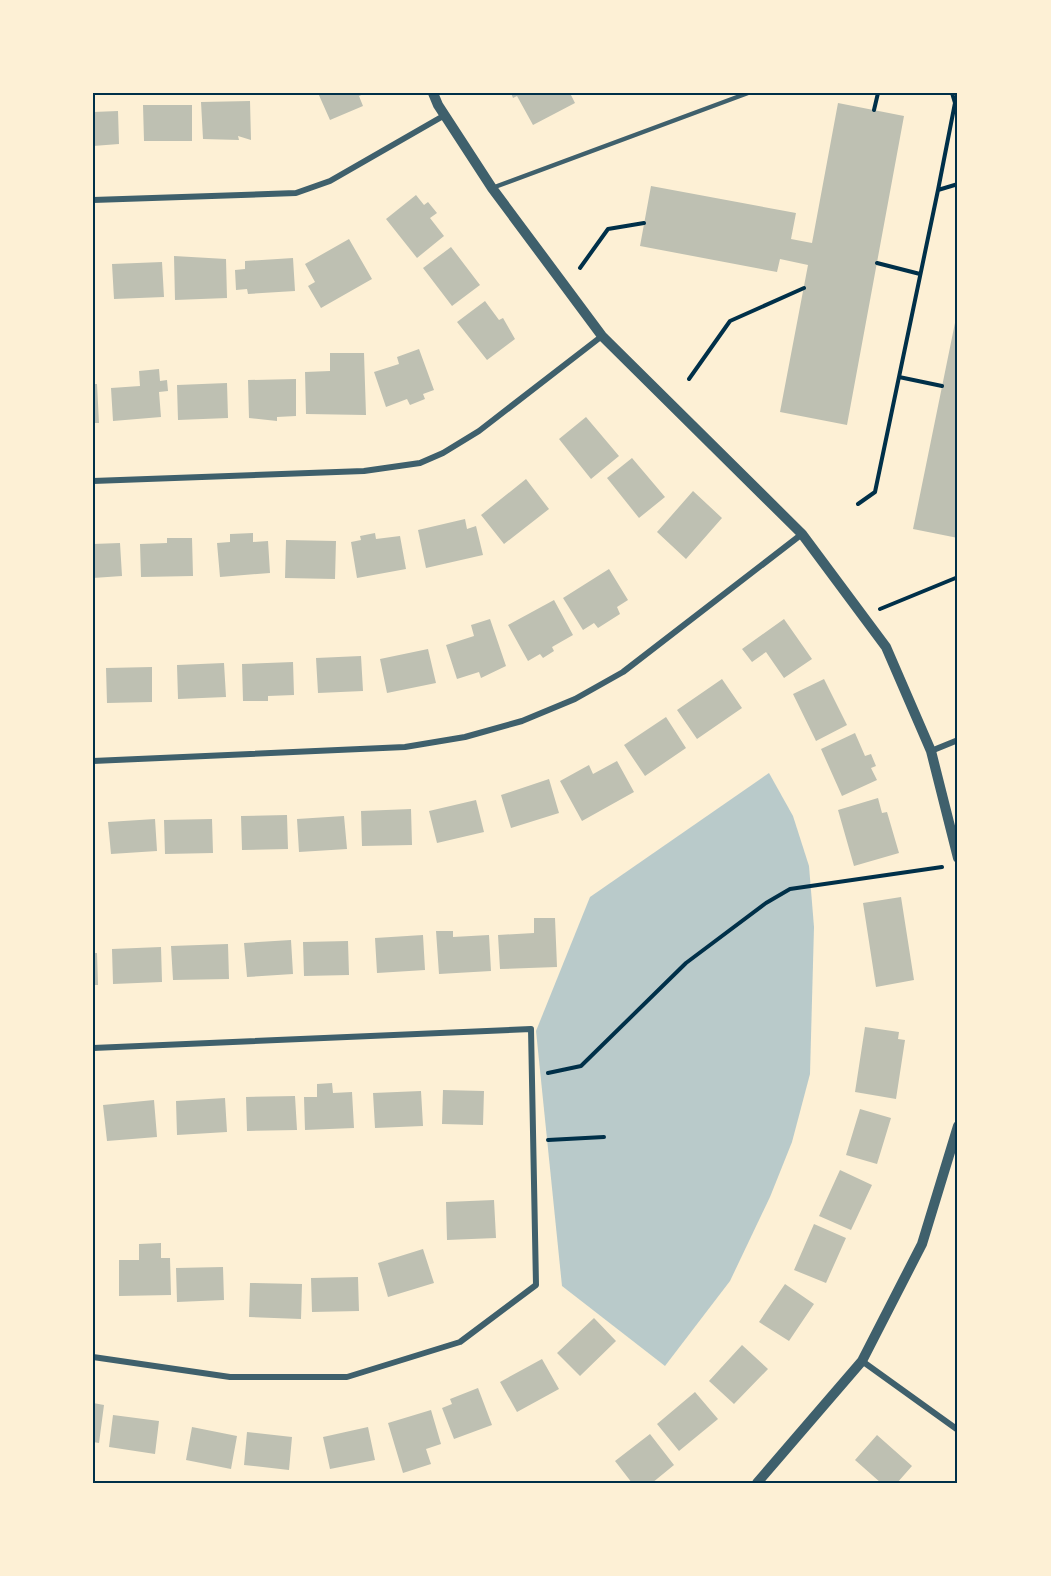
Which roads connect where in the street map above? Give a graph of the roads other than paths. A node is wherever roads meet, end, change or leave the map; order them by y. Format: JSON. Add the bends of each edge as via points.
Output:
{"nodes":[{"id":1,"x":433,"y":93,"type":"edge"},
{"id":2,"x":748,"y":93,"type":"edge"},
{"id":3,"x":445,"y":114,"type":"junction"},
{"id":4,"x":492,"y":188,"type":"junction"},
{"id":5,"x":93,"y":200,"type":"edge"},
{"id":6,"x":602,"y":336,"type":"junction"},
{"id":7,"x":93,"y":481,"type":"edge"},
{"id":8,"x":802,"y":534,"type":"junction"},
{"id":9,"x":958,"y":740,"type":"edge"},
{"id":10,"x":931,"y":751,"type":"junction"},
{"id":11,"x":93,"y":761,"type":"edge"},
{"id":12,"x":958,"y":858,"type":"edge"},
{"id":13,"x":93,"y":1048,"type":"edge"},
{"id":14,"x":958,"y":1126,"type":"edge"},
{"id":15,"x":93,"y":1357,"type":"edge"},
{"id":16,"x":862,"y":1361,"type":"junction"},
{"id":17,"x":958,"y":1430,"type":"edge"},
{"id":18,"x":757,"y":1483,"type":"edge"}],
"edges":[{"from":1,"to":3,"type":"street"},
{"from":2,"to":4,"type":"lane"},
{"from":3,"to":4,"type":"street"},
{"from":3,"to":5,"type":"street","via":[[335,178],[296,193]]},
{"from":4,"to":6,"type":"street"},
{"from":6,"to":7,"type":"street","via":[[472,436],[420,463],[364,471]]},
{"from":6,"to":8,"type":"street"},
{"from":8,"to":10,"type":"street","via":[[886,647]]},
{"from":8,"to":11,"type":"street","via":[[623,672],[575,699],[513,724],[405,747]]},
{"from":9,"to":10,"type":"street"},
{"from":10,"to":12,"type":"street"},
{"from":13,"to":15,"type":"street","via":[[531,1029],[536,1285],[460,1342],[347,1377],[230,1377]]},
{"from":14,"to":16,"type":"street","via":[[922,1244]]},
{"from":16,"to":17,"type":"street"},
{"from":16,"to":18,"type":"street"}]}
